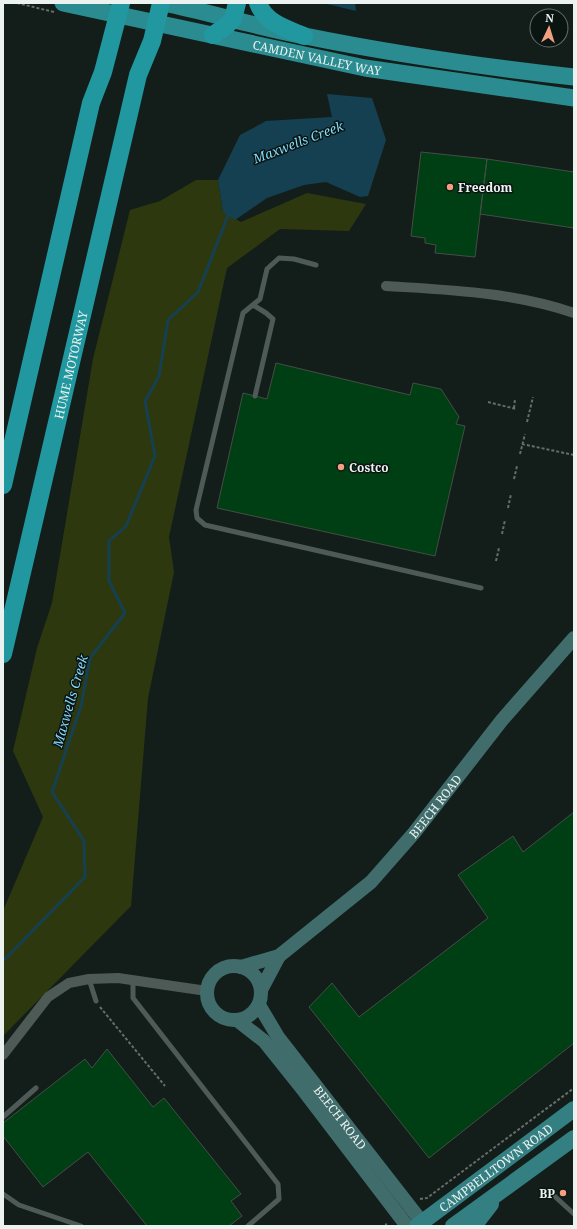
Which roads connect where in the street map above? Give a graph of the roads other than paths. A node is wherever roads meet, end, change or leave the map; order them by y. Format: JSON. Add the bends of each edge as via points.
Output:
{"nodes":[{"id":1,"x":109,"y":3,"type":"edge"},
{"id":2,"x":121,"y":3,"type":"edge"},
{"id":3,"x":149,"y":3,"type":"edge"},
{"id":4,"x":163,"y":3,"type":"edge"},
{"id":5,"x":258,"y":3,"type":"edge"},
{"id":6,"x":63,"y":7,"type":"edge"},
{"id":7,"x":235,"y":11,"type":"edge"},
{"id":8,"x":213,"y":35,"type":"junction"},
{"id":9,"x":304,"y":36,"type":"junction"},
{"id":10,"x":138,"y":75,"type":"junction"},
{"id":11,"x":574,"y":77,"type":"edge"},
{"id":12,"x":574,"y":98,"type":"edge"},
{"id":13,"x":91,"y":103,"type":"junction"},
{"id":14,"x":316,"y":265,"type":"dead end"},
{"id":15,"x":386,"y":286,"type":"dead end"},
{"id":16,"x":253,"y":305,"type":"junction"},
{"id":17,"x":574,"y":313,"type":"edge"},
{"id":18,"x":255,"y":396,"type":"dead end"},
{"id":19,"x":3,"y":485,"type":"edge"},
{"id":20,"x":481,"y":588,"type":"dead end"},
{"id":21,"x":574,"y":638,"type":"edge"},
{"id":22,"x":3,"y":654,"type":"edge"},
{"id":23,"x":279,"y":956,"type":"junction"},
{"id":24,"x":241,"y":967,"type":"junction"},
{"id":25,"x":89,"y":979,"type":"junction"},
{"id":26,"x":133,"y":980,"type":"junction"},
{"id":27,"x":261,"y":990,"type":"junction"},
{"id":28,"x":207,"y":991,"type":"junction"},
{"id":29,"x":96,"y":1001,"type":"road end"},
{"id":30,"x":259,"y":1005,"type":"junction"},
{"id":31,"x":237,"y":1020,"type":"junction"},
{"id":32,"x":3,"y":1055,"type":"edge"},
{"id":33,"x":36,"y":1088,"type":"dead end"},
{"id":34,"x":574,"y":1109,"type":"edge"},
{"id":35,"x":3,"y":1117,"type":"edge"},
{"id":36,"x":574,"y":1138,"type":"edge"},
{"id":37,"x":502,"y":1190,"type":"junction"},
{"id":38,"x":550,"y":1192,"type":"dead end"},
{"id":39,"x":3,"y":1194,"type":"edge"},
{"id":40,"x":574,"y":1214,"type":"edge"},
{"id":41,"x":418,"y":1225,"type":"edge"},
{"id":42,"x":81,"y":1226,"type":"edge"},
{"id":43,"x":248,"y":1226,"type":"edge"},
{"id":44,"x":452,"y":1226,"type":"edge"},
{"id":45,"x":474,"y":1226,"type":"edge"}],
"edges":[{"from":1,"to":13,"type":"highway","via":[[93,71]]},
{"from":2,"to":13,"type":"highway","via":[[104,72]]},
{"from":3,"to":10,"type":"highway","via":[[141,39]]},
{"from":4,"to":7,"type":"highway","name":"CAMDEN VALLEY WAY","via":[[198,11]]},
{"from":4,"to":10,"type":"highway","via":[[152,41]]},
{"from":5,"to":9,"type":"highway","via":[[272,21]]},
{"from":6,"to":8,"type":"highway","name":"CAMDEN VALLEY WAY"},
{"from":7,"to":8,"type":"highway","via":[[225,27]]},
{"from":7,"to":9,"type":"highway","name":"CAMDEN VALLEY WAY"},
{"from":8,"to":12,"type":"highway","name":"CAMDEN VALLEY WAY","via":[[365,68]]},
{"from":9,"to":11,"type":"highway","name":"CAMDEN VALLEY WAY","via":[[425,58]]},
{"from":10,"to":22,"type":"highway","name":"HUME MOTORWAY"},
{"from":13,"to":19,"type":"highway"},
{"from":14,"to":16,"type":"lane","via":[[279,258],[267,269],[260,299]]},
{"from":15,"to":17,"type":"street","via":[[483,293],[517,298]]},
{"from":16,"to":18,"type":"lane","via":[[273,319]]},
{"from":16,"to":20,"type":"lane","via":[[243,313],[196,510],[197,518],[205,525]]},
{"from":21,"to":23,"type":"main road","name":"BEECH ROAD","via":[[502,720],[414,833],[371,882]]},
{"from":23,"to":24,"type":"main road","name":"BEECH ROAD"},
{"from":23,"to":27,"type":"main road","name":"BEECH ROAD"},
{"from":24,"to":27,"type":"main road","via":[[255,975]]},
{"from":24,"to":28,"type":"main road","via":[[231,966],[218,971],[209,982]]},
{"from":25,"to":26,"type":"street"},
{"from":25,"to":29,"type":"lane"},
{"from":25,"to":32,"type":"street","via":[[69,983],[48,997]]},
{"from":26,"to":28,"type":"street"},
{"from":26,"to":43,"type":"lane","via":[[132,998],[278,1184],[278,1199]]},
{"from":27,"to":30,"type":"main road"},
{"from":28,"to":31,"type":"main road","via":[[215,1013],[229,1020]]},
{"from":30,"to":31,"type":"main road","via":[[246,1018]]},
{"from":30,"to":41,"type":"main road","name":"BEECH ROAD","via":[[278,1037]]},
{"from":31,"to":41,"type":"main road","name":"BEECH ROAD","via":[[264,1041],[328,1122]]},
{"from":33,"to":35,"type":"lane"},
{"from":34,"to":41,"type":"main road","name":"CAMPBELLTOWN ROAD"},
{"from":36,"to":37,"type":"main road","name":"CAMPBELLTOWN ROAD"},
{"from":37,"to":44,"type":"main road","name":"CAMPBELLTOWN ROAD"},
{"from":37,"to":45,"type":"main road"},
{"from":38,"to":40,"type":"lane"},
{"from":39,"to":42,"type":"lane","via":[[19,1205]]}]}
